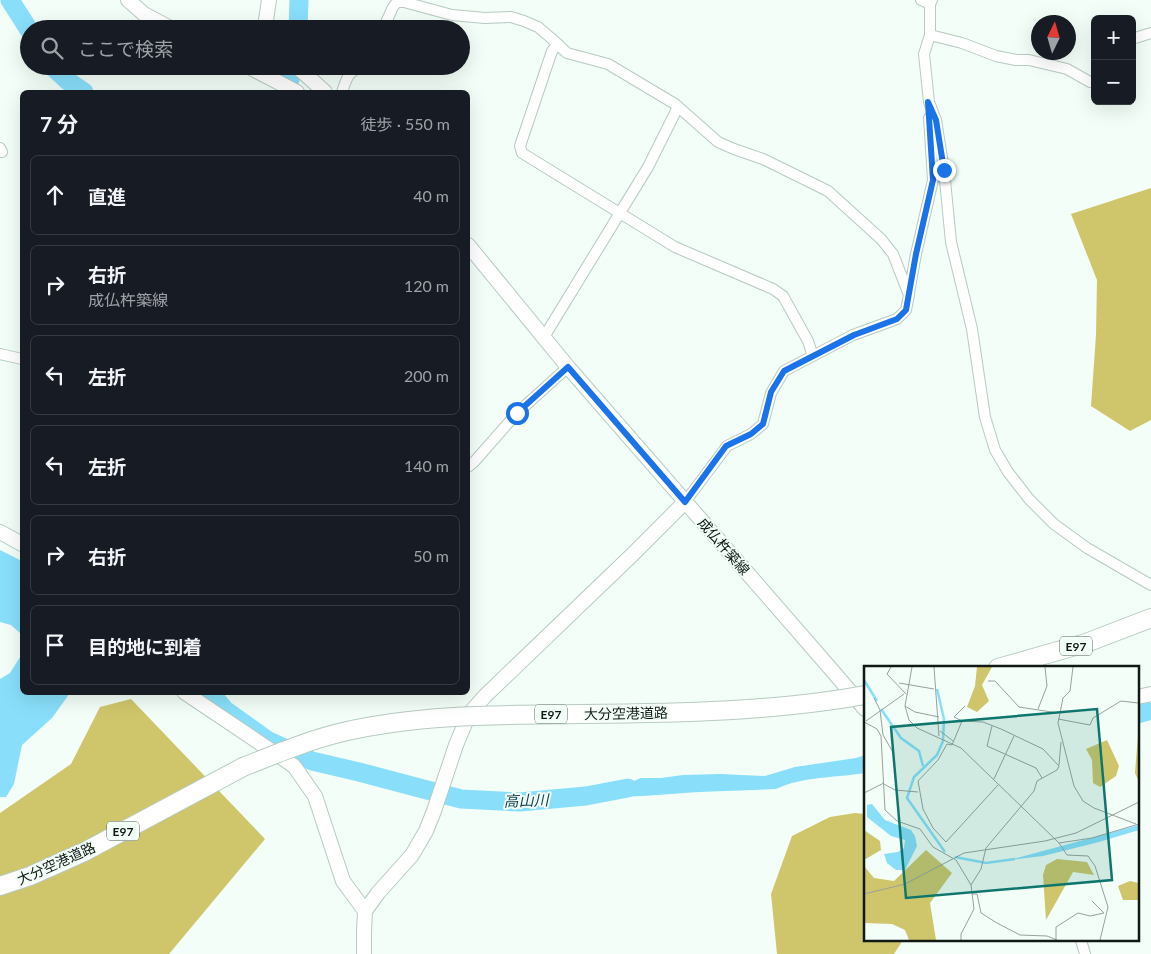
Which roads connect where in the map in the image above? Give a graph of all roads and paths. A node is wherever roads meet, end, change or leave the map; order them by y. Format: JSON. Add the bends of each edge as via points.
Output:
{"nodes":[{"id":1,"x":128,"y":0,"type":"edge"},
{"id":2,"x":269,"y":0,"type":"edge"},
{"id":3,"x":396,"y":1,"type":"edge"},
{"id":4,"x":928,"y":1,"type":"edge"},
{"id":5,"x":155,"y":20,"type":"edge"},
{"id":6,"x":266,"y":20,"type":"edge"},
{"id":7,"x":387,"y":20,"type":"edge"},
{"id":8,"x":1151,"y":33,"type":"edge"},
{"id":9,"x":930,"y":35,"type":"junction"},
{"id":10,"x":1136,"y":38,"type":"edge"},
{"id":11,"x":558,"y":44,"type":"junction"},
{"id":12,"x":266,"y":75,"type":"edge"},
{"id":13,"x":307,"y":75,"type":"edge"},
{"id":14,"x":350,"y":75,"type":"edge"},
{"id":15,"x":1091,"y":82,"type":"edge"},
{"id":16,"x":293,"y":90,"type":"edge"},
{"id":17,"x":323,"y":90,"type":"edge"},
{"id":18,"x":343,"y":90,"type":"edge"},
{"id":19,"x":928,"y":102,"type":"junction"},
{"id":20,"x":678,"y":107,"type":"junction"},
{"id":21,"x":620,"y":214,"type":"junction"},
{"id":22,"x":470,"y":248,"type":"edge"},
{"id":23,"x":909,"y":295,"type":"junction"},
{"id":24,"x":544,"y":337,"type":"junction"},
{"id":25,"x":0,"y":354,"type":"edge"},
{"id":26,"x":813,"y":356,"type":"junction"},
{"id":27,"x":20,"y":359,"type":"edge"},
{"id":28,"x":568,"y":367,"type":"junction"},
{"id":29,"x":470,"y":466,"type":"edge"},
{"id":30,"x":685,"y":502,"type":"junction"},
{"id":31,"x":0,"y":532,"type":"edge"},
{"id":32,"x":20,"y":543,"type":"edge"},
{"id":33,"x":1151,"y":585,"type":"edge"},
{"id":34,"x":1151,"y":618,"type":"edge"},
{"id":35,"x":1005,"y":666,"type":"edge"},
{"id":36,"x":1151,"y":694,"type":"edge"},
{"id":37,"x":188,"y":695,"type":"edge"},
{"id":38,"x":864,"y":695,"type":"edge"},
{"id":39,"x":1138,"y":697,"type":"edge"},
{"id":40,"x":864,"y":708,"type":"edge"},
{"id":41,"x":243,"y":767,"type":"junction"},
{"id":42,"x":0,"y":875,"type":"edge"},
{"id":43,"x":0,"y":886,"type":"edge"},
{"id":44,"x":366,"y":911,"type":"junction"},
{"id":45,"x":364,"y":954,"type":"edge"}],
"edges":[{"from":1,"to":5,"type":"street"},
{"from":2,"to":6,"type":"street"},
{"from":3,"to":7,"type":"street"},
{"from":3,"to":11,"type":"street","via":[[452,15],[524,21]]},
{"from":4,"to":9,"type":"street"},
{"from":8,"to":10,"type":"street"},
{"from":9,"to":15,"type":"street","via":[[996,56],[1067,69]]},
{"from":9,"to":19,"type":"street","via":[[924,54]]},
{"from":11,"to":20,"type":"street","via":[[567,53],[608,64]]},
{"from":11,"to":21,"type":"street","via":[[552,51],[520,146],[522,152]]},
{"from":12,"to":16,"type":"street"},
{"from":13,"to":17,"type":"street"},
{"from":14,"to":18,"type":"street"},
{"from":19,"to":23,"type":"street","via":[[933,180]]},
{"from":19,"to":33,"type":"street","via":[[936,120],[951,242],[972,330],[985,417],[995,450],[1029,500],[1054,524],[1087,548]]},
{"from":20,"to":21,"type":"street"},
{"from":20,"to":23,"type":"street","via":[[718,142],[763,159],[828,191],[893,254]]},
{"from":21,"to":24,"type":"street"},
{"from":21,"to":26,"type":"street","via":[[676,248],[783,296],[808,340]]},
{"from":22,"to":24,"type":"street","name":"成仏杵築線"},
{"from":23,"to":26,"type":"street","via":[[906,310],[897,319],[854,335]]},
{"from":24,"to":28,"type":"street","name":"成仏杵築線"},
{"from":25,"to":27,"type":"street"},
{"from":26,"to":30,"type":"street","via":[[784,371],[771,392],[763,424],[726,446]]},
{"from":28,"to":29,"type":"street","via":[[517,413]]},
{"from":28,"to":30,"type":"street","name":"成仏杵築線"},
{"from":30,"to":40,"type":"street","name":"成仏杵築線"},
{"from":30,"to":44,"type":"street","via":[[469,714],[426,831],[412,855]]},
{"from":31,"to":32,"type":"street"},
{"from":34,"to":35,"type":"highway","number":"E97","via":[[1086,643]]},
{"from":36,"to":39,"type":"street"},
{"from":37,"to":44,"type":"street","via":[[294,766],[315,796],[343,881]]},
{"from":38,"to":41,"type":"highway","name":"大分空港道路","number":"E97","bridge":true,"via":[[735,709],[484,715],[387,724],[294,746]]},
{"from":41,"to":42,"type":"highway","name":"大分空港道路","number":"E97","via":[[98,835]]},
{"from":41,"to":43,"type":"highway","name":"大分空港道路","number":"E97","via":[[84,852]]},
{"from":44,"to":45,"type":"street"}]}
